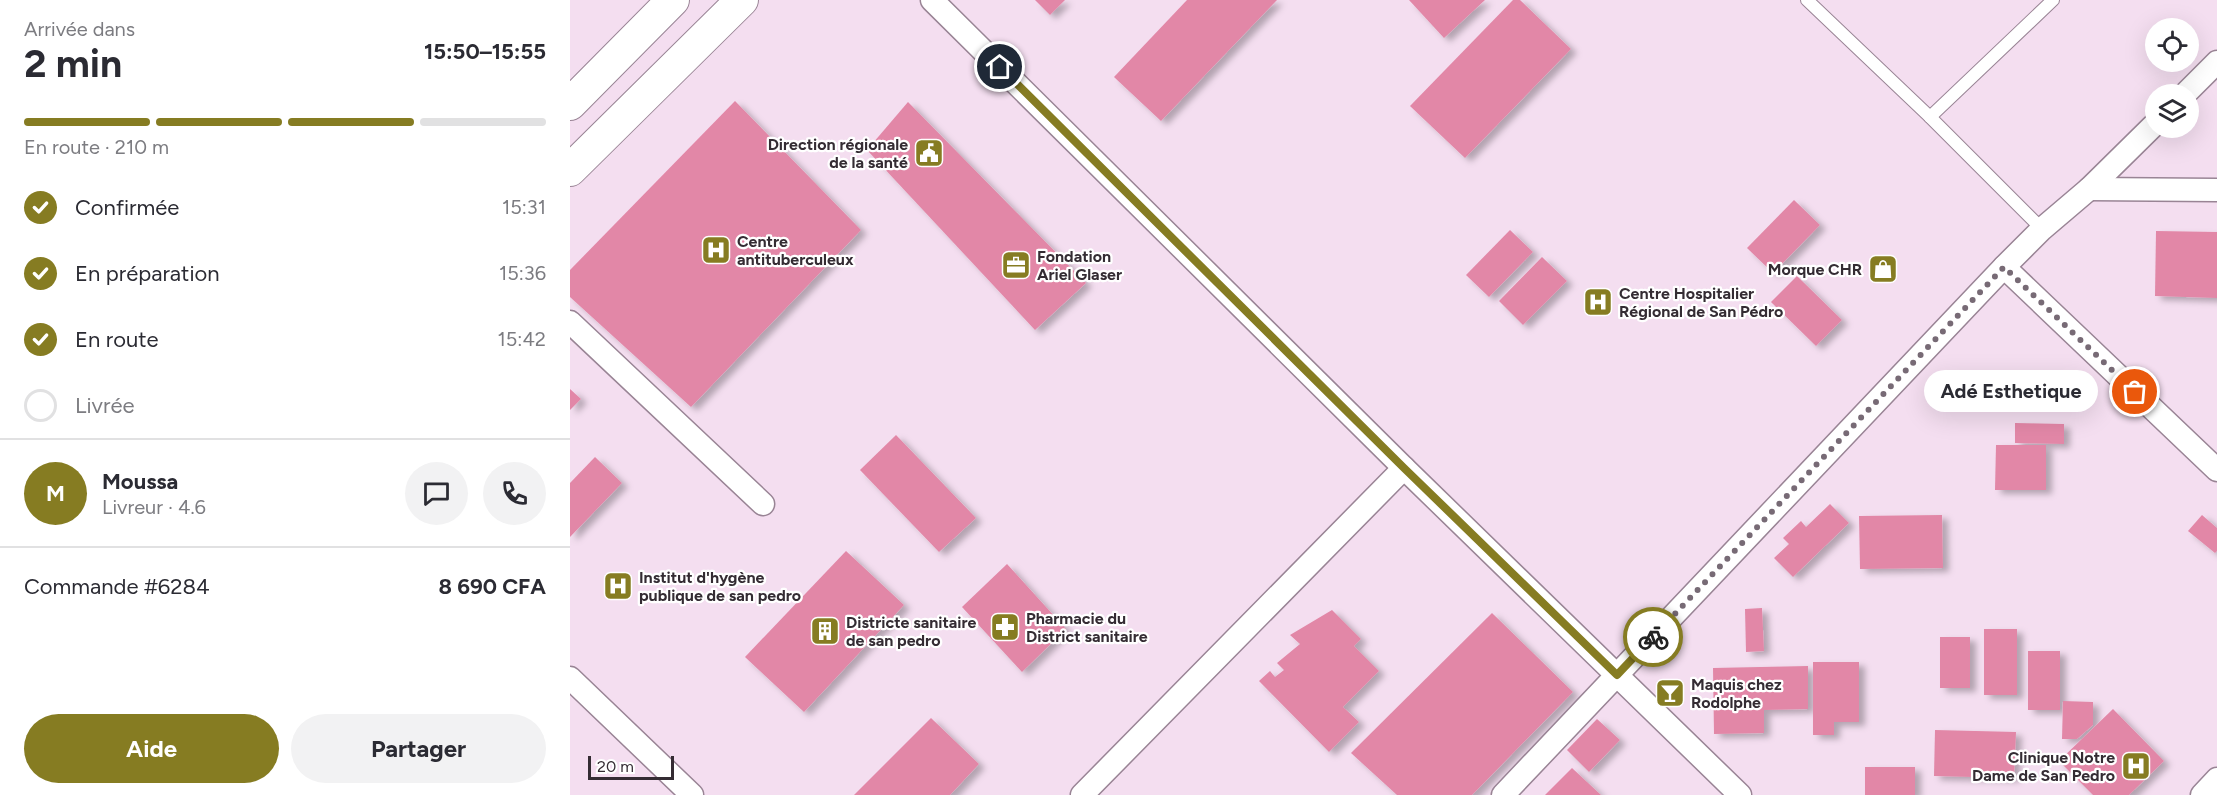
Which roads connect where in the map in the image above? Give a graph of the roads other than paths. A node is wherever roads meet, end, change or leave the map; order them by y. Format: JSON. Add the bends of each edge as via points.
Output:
{"nodes":[{"id":1,"x":673,"y":0,"type":"edge"},
{"id":2,"x":742,"y":0,"type":"edge"},
{"id":3,"x":932,"y":0,"type":"edge"},
{"id":4,"x":1807,"y":0,"type":"edge"},
{"id":5,"x":2053,"y":0,"type":"edge"},
{"id":6,"x":2217,"y":62,"type":"edge"},
{"id":7,"x":2195,"y":84,"type":"edge"},
{"id":8,"x":570,"y":104,"type":"edge"},
{"id":9,"x":1930,"y":117,"type":"junction"},
{"id":10,"x":2145,"y":134,"type":"edge"},
{"id":11,"x":570,"y":170,"type":"edge"},
{"id":12,"x":2089,"y":189,"type":"junction"},
{"id":13,"x":2217,"y":190,"type":"edge"},
{"id":14,"x":2042,"y":229,"type":"junction"},
{"id":15,"x":2004,"y":267,"type":"junction"},
{"id":16,"x":570,"y":322,"type":"edge"},
{"id":17,"x":1404,"y":468,"type":"junction"},
{"id":18,"x":2217,"y":470,"type":"edge"},
{"id":19,"x":763,"y":504,"type":"dead end"},
{"id":20,"x":1617,"y":675,"type":"junction"},
{"id":21,"x":570,"y":678,"type":"edge"},
{"id":22,"x":2217,"y":779,"type":"edge"},
{"id":23,"x":692,"y":795,"type":"edge"},
{"id":24,"x":1082,"y":795,"type":"edge"},
{"id":25,"x":1503,"y":795,"type":"edge"},
{"id":26,"x":1740,"y":795,"type":"edge"},
{"id":27,"x":2202,"y":795,"type":"edge"}],
"edges":[{"from":1,"to":8,"type":"street"},
{"from":2,"to":11,"type":"street"},
{"from":3,"to":17,"type":"street"},
{"from":4,"to":9,"type":"lane"},
{"from":5,"to":9,"type":"lane"},
{"from":6,"to":7,"type":"street"},
{"from":9,"to":14,"type":"lane"},
{"from":10,"to":12,"type":"street"},
{"from":12,"to":13,"type":"street"},
{"from":12,"to":14,"type":"street"},
{"from":14,"to":15,"type":"street"},
{"from":15,"to":18,"type":"street"},
{"from":15,"to":20,"type":"street"},
{"from":16,"to":19,"type":"street"},
{"from":17,"to":20,"type":"street"},
{"from":17,"to":24,"type":"street"},
{"from":20,"to":25,"type":"street"},
{"from":20,"to":26,"type":"street"},
{"from":21,"to":23,"type":"street"},
{"from":22,"to":27,"type":"street"}]}
